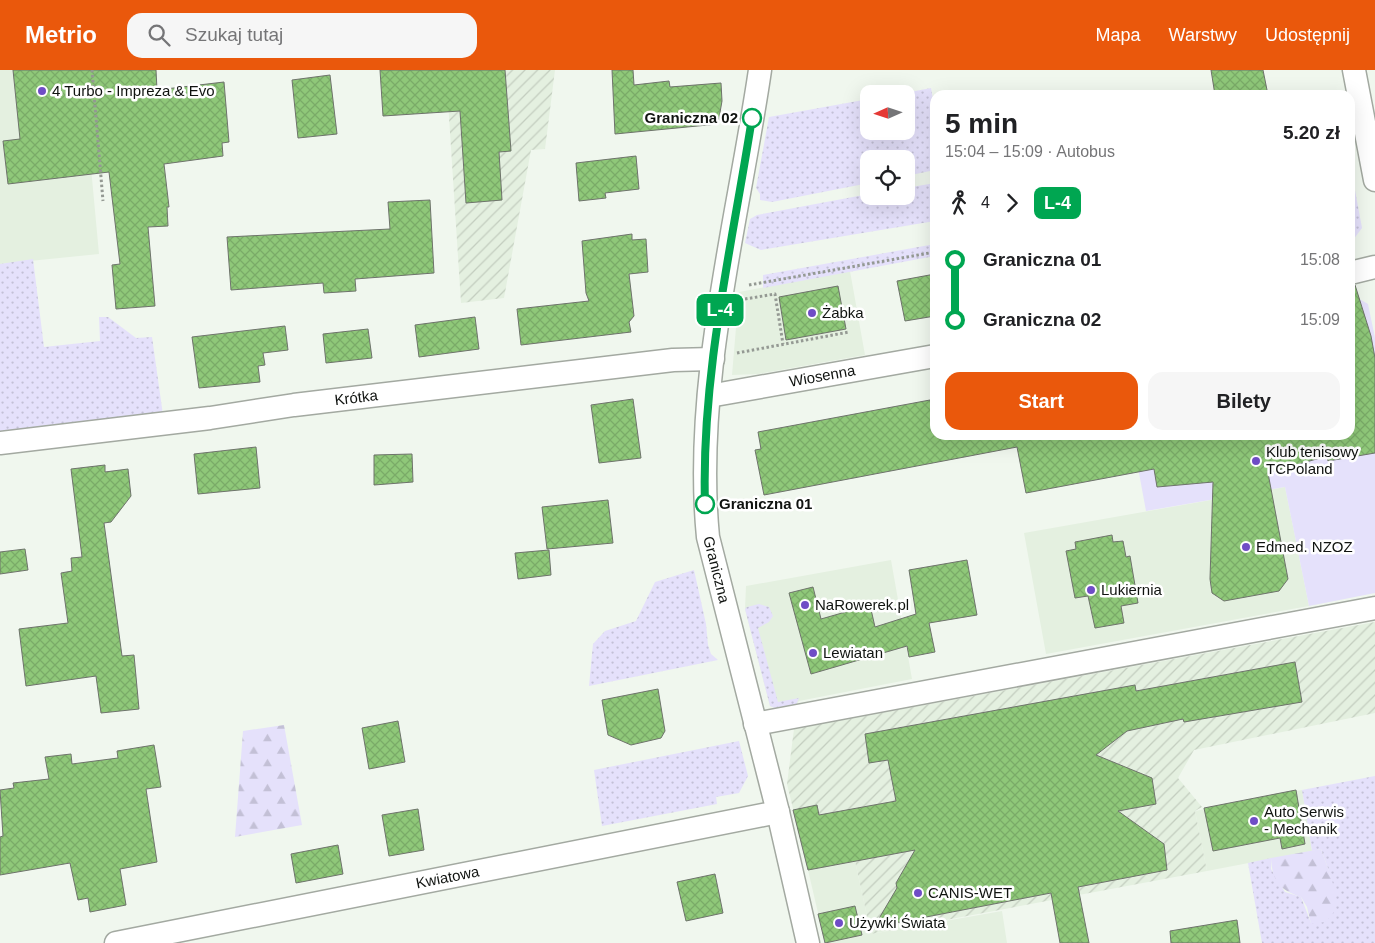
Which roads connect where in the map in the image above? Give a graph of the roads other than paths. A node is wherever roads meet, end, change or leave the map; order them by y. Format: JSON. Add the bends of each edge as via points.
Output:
{"nodes":[{"id":1,"x":760,"y":70,"type":"edge"},
{"id":2,"x":1362,"y":78,"type":"edge"},
{"id":3,"x":1375,"y":180,"type":"edge"},
{"id":4,"x":1375,"y":268,"type":"edge"},
{"id":5,"x":1355,"y":272,"type":"edge"},
{"id":6,"x":721,"y":357,"type":"junction"},
{"id":7,"x":930,"y":357,"type":"edge"},
{"id":8,"x":709,"y":396,"type":"junction"},
{"id":9,"x":0,"y":443,"type":"edge"},
{"id":10,"x":1375,"y":608,"type":"edge"},
{"id":11,"x":755,"y":724,"type":"junction"},
{"id":12,"x":778,"y":812,"type":"junction"},
{"id":13,"x":116,"y":943,"type":"edge"},
{"id":14,"x":808,"y":943,"type":"edge"}],
"edges":[{"from":1,"to":6,"type":"street","name":"Graniczna"},
{"from":2,"to":3,"type":"street"},
{"from":4,"to":5,"type":"street"},
{"from":6,"to":8,"type":"street","name":"Graniczna"},
{"from":6,"to":9,"type":"street","name":"Krótka","via":[[663,361],[294,405]]},
{"from":7,"to":8,"type":"street","name":"Wiosenna"},
{"from":8,"to":11,"type":"street","name":"Graniczna","via":[[704,464],[708,537]]},
{"from":10,"to":11,"type":"street"},
{"from":11,"to":12,"type":"street","name":"Graniczna"},
{"from":12,"to":13,"type":"street","name":"Kwiatowa"},
{"from":12,"to":14,"type":"street","name":"Graniczna"}]}
